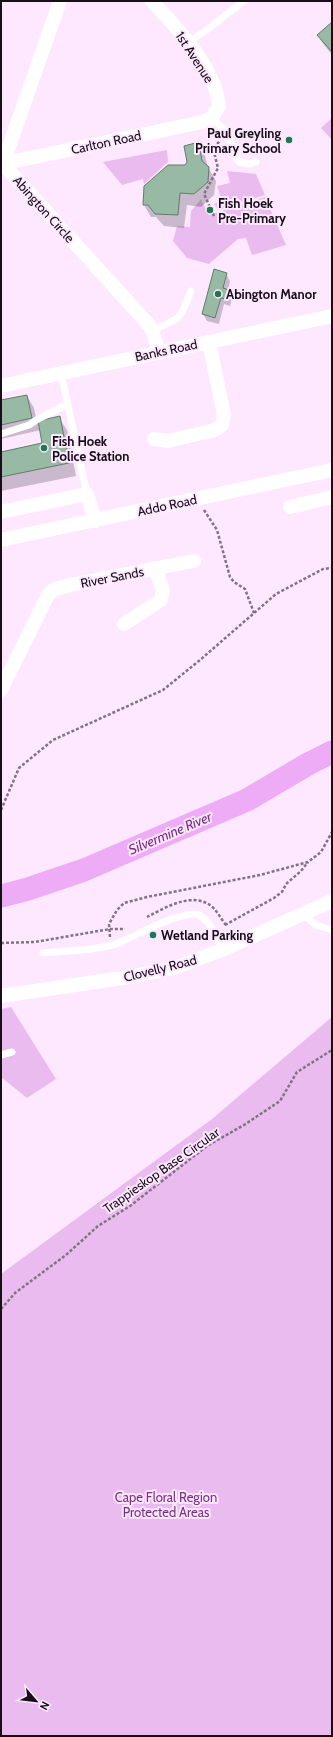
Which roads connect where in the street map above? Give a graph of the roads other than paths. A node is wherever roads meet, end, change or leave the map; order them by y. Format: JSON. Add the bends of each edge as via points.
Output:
{"nodes":[{"id":1,"x":60,"y":1,"type":"edge"},
{"id":2,"x":152,"y":1,"type":"edge"},
{"id":3,"x":244,"y":1,"type":"edge"},
{"id":4,"x":188,"y":42,"type":"junction"},
{"id":5,"x":211,"y":119,"type":"junction"},
{"id":6,"x":256,"y":162,"type":"dead end"},
{"id":7,"x":2,"y":164,"type":"edge"},
{"id":8,"x":191,"y":291,"type":"dead end"},
{"id":9,"x":332,"y":316,"type":"edge"},
{"id":10,"x":152,"y":330,"type":"junction"},
{"id":11,"x":209,"y":342,"type":"junction"},
{"id":12,"x":159,"y":352,"type":"junction"},
{"id":13,"x":61,"y":373,"type":"junction"},
{"id":14,"x":1,"y":386,"type":"edge"},
{"id":15,"x":68,"y":404,"type":"junction"},
{"id":16,"x":1,"y":434,"type":"edge"},
{"id":17,"x":154,"y":439,"type":"dead end"},
{"id":18,"x":332,"y":470,"type":"edge"},
{"id":19,"x":87,"y":494,"type":"junction"},
{"id":20,"x":332,"y":497,"type":"edge"},
{"id":21,"x":290,"y":507,"type":"dead end"},
{"id":22,"x":1,"y":512,"type":"edge"},
{"id":23,"x":94,"y":521,"type":"junction"},
{"id":24,"x":1,"y":540,"type":"edge"},
{"id":25,"x":194,"y":561,"type":"dead end"},
{"id":26,"x":155,"y":568,"type":"junction"},
{"id":27,"x":124,"y":624,"type":"dead end"},
{"id":28,"x":1,"y":690,"type":"edge"},
{"id":29,"x":332,"y":900,"type":"edge"},
{"id":30,"x":303,"y":914,"type":"junction"},
{"id":31,"x":332,"y":930,"type":"edge"},
{"id":32,"x":222,"y":950,"type":"junction"},
{"id":33,"x":43,"y":953,"type":"dead end"},
{"id":34,"x":1,"y":996,"type":"edge"},
{"id":35,"x":12,"y":1052,"type":"dead end"},
{"id":36,"x":1,"y":1055,"type":"edge"}],
"edges":[{"from":1,"to":7,"type":"street","name":"Abington Circle"},
{"from":2,"to":4,"type":"street","name":"1st Avenue"},
{"from":3,"to":4,"type":"lane"},
{"from":4,"to":5,"type":"street","name":"1st Avenue","via":[[215,88],[219,106]]},
{"from":5,"to":6,"type":"lane","via":[[228,134],[239,162]]},
{"from":5,"to":7,"type":"street","name":"Carlton Road"},
{"from":7,"to":10,"type":"street","name":"Abington Circle"},
{"from":8,"to":10,"type":"lane","via":[[178,319]]},
{"from":9,"to":11,"type":"street","name":"Banks Road"},
{"from":10,"to":12,"type":"street","name":"Abington Circle"},
{"from":11,"to":12,"type":"street","name":"Banks Road"},
{"from":11,"to":17,"type":"street","via":[[224,415],[222,425],[215,430],[168,441]]},
{"from":12,"to":13,"type":"street","name":"Banks Road"},
{"from":13,"to":14,"type":"street","name":"Banks Road"},
{"from":13,"to":15,"type":"lane"},
{"from":15,"to":16,"type":"lane","via":[[29,425]]},
{"from":15,"to":19,"type":"lane"},
{"from":18,"to":23,"type":"street","name":"Addo Road"},
{"from":19,"to":22,"type":"street"},
{"from":19,"to":23,"type":"street"},
{"from":20,"to":21,"type":"street"},
{"from":23,"to":24,"type":"street","name":"Addo Road"},
{"from":25,"to":26,"type":"street","name":"River Sands"},
{"from":26,"to":27,"type":"street","name":"River Sands","via":[[163,590],[161,600]]},
{"from":26,"to":28,"type":"street","name":"River Sands","via":[[53,590],[48,595]]},
{"from":29,"to":30,"type":"street","name":"Clovelly Road"},
{"from":30,"to":31,"type":"lane","via":[[316,925]]},
{"from":30,"to":32,"type":"street","name":"Clovelly Road"},
{"from":32,"to":33,"type":"lane","via":[[214,934],[202,918],[195,914],[147,930],[111,946]]},
{"from":32,"to":34,"type":"street","name":"Clovelly Road","via":[[174,968]]},
{"from":35,"to":36,"type":"lane"}]}
